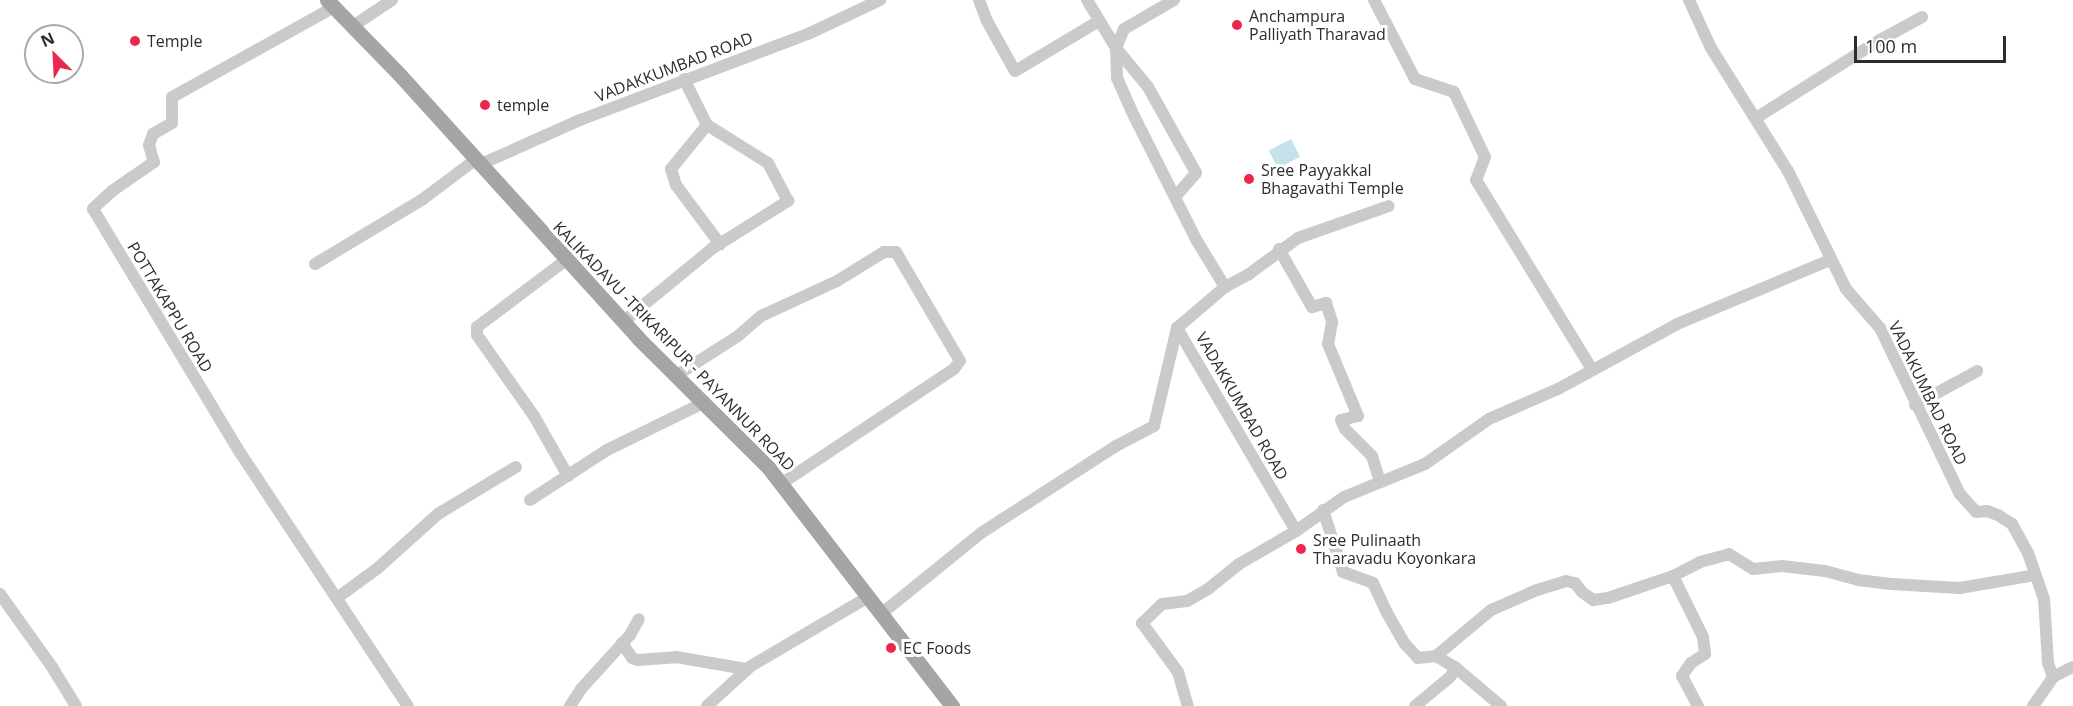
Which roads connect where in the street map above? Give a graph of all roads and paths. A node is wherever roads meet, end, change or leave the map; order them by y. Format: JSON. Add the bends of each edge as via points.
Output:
{"nodes":[{"id":1,"x":392,"y":0,"type":"edge"},
{"id":2,"x":880,"y":0,"type":"edge"},
{"id":3,"x":979,"y":0,"type":"edge"},
{"id":4,"x":1087,"y":0,"type":"edge"},
{"id":5,"x":1174,"y":0,"type":"edge"},
{"id":6,"x":1374,"y":0,"type":"edge"},
{"id":7,"x":1689,"y":0,"type":"edge"},
{"id":8,"x":331,"y":3,"type":"edge"},
{"id":9,"x":1922,"y":17,"type":"dead end"},
{"id":10,"x":1099,"y":21,"type":"junction"},
{"id":11,"x":353,"y":26,"type":"junction"},
{"id":12,"x":1116,"y":48,"type":"junction"},
{"id":13,"x":684,"y":79,"type":"junction"},
{"id":14,"x":1756,"y":118,"type":"junction"},
{"id":15,"x":707,"y":125,"type":"junction"},
{"id":16,"x":477,"y":162,"type":"junction"},
{"id":17,"x":1176,"y":196,"type":"junction"},
{"id":18,"x":1389,"y":206,"type":"dead end"},
{"id":19,"x":720,"y":244,"type":"junction"},
{"id":20,"x":1279,"y":249,"type":"junction"},
{"id":21,"x":566,"y":260,"type":"junction"},
{"id":22,"x":1830,"y":260,"type":"junction"},
{"id":23,"x":315,"y":264,"type":"dead end"},
{"id":24,"x":1225,"y":287,"type":"junction"},
{"id":25,"x":624,"y":321,"type":"junction"},
{"id":26,"x":1177,"y":328,"type":"junction"},
{"id":27,"x":1592,"y":369,"type":"junction"},
{"id":28,"x":1977,"y":371,"type":"dead end"},
{"id":29,"x":677,"y":375,"type":"junction"},
{"id":30,"x":705,"y":402,"type":"junction"},
{"id":31,"x":1915,"y":405,"type":"junction"},
{"id":32,"x":516,"y":466,"type":"dead end"},
{"id":33,"x":568,"y":476,"type":"junction"},
{"id":34,"x":1378,"y":476,"type":"dead end"},
{"id":35,"x":781,"y":484,"type":"junction"},
{"id":36,"x":530,"y":500,"type":"dead end"},
{"id":37,"x":1323,"y":510,"type":"junction"},
{"id":38,"x":1296,"y":531,"type":"junction"},
{"id":39,"x":2035,"y":575,"type":"junction"},
{"id":40,"x":1673,"y":576,"type":"junction"},
{"id":41,"x":0,"y":594,"type":"edge"},
{"id":42,"x":868,"y":597,"type":"junction"},
{"id":43,"x":338,"y":598,"type":"junction"},
{"id":44,"x":881,"y":614,"type":"junction"},
{"id":45,"x":639,"y":619,"type":"dead end"},
{"id":46,"x":622,"y":643,"type":"junction"},
{"id":47,"x":1436,"y":656,"type":"junction"},
{"id":48,"x":2073,"y":667,"type":"edge"},
{"id":49,"x":1456,"y":668,"type":"junction"},
{"id":50,"x":746,"y":669,"type":"junction"},
{"id":51,"x":2053,"y":677,"type":"junction"},
{"id":52,"x":76,"y":706,"type":"edge"},
{"id":53,"x":408,"y":706,"type":"edge"},
{"id":54,"x":570,"y":706,"type":"edge"},
{"id":55,"x":707,"y":706,"type":"edge"},
{"id":56,"x":952,"y":706,"type":"edge"},
{"id":57,"x":1188,"y":706,"type":"edge"},
{"id":58,"x":1415,"y":706,"type":"edge"},
{"id":59,"x":1501,"y":706,"type":"edge"},
{"id":60,"x":1698,"y":706,"type":"edge"},
{"id":61,"x":2033,"y":706,"type":"edge"}],
"edges":[{"from":1,"to":11,"type":"street"},
{"from":2,"to":13,"type":"street","name":"VADAKKUMBAD ROAD","via":[[808,34]]},
{"from":3,"to":10,"type":"street","via":[[1015,71]]},
{"from":4,"to":10,"type":"street"},
{"from":5,"to":12,"type":"street","via":[[1124,29]]},
{"from":6,"to":27,"type":"street","via":[[1415,79],[1454,92],[1485,157],[1476,180]]},
{"from":7,"to":14,"type":"street","name":"VADAKUMBAD ROAD","via":[[1711,48]]},
{"from":8,"to":11,"type":"main road","name":"KALIKADAVU -TRIKARIPUR - PAYANNUR ROAD"},
{"from":8,"to":43,"type":"street","name":"POTTAKAPPU ROAD","via":[[172,97],[172,123],[153,134],[150,145],[154,162],[93,209],[241,454]]},
{"from":9,"to":14,"type":"street"},
{"from":10,"to":12,"type":"street"},
{"from":11,"to":16,"type":"main road","name":"KALIKADAVU -TRIKARIPUR - PAYANNUR ROAD"},
{"from":12,"to":17,"type":"street","via":[[1117,78]]},
{"from":12,"to":17,"type":"street","via":[[1148,87],[1196,173]]},
{"from":13,"to":15,"type":"street"},
{"from":13,"to":16,"type":"street","name":"VADAKKUMBAD ROAD"},
{"from":14,"to":22,"type":"street","name":"VADAKUMBAD ROAD","via":[[1788,171]]},
{"from":15,"to":19,"type":"street","via":[[671,169],[676,185]]},
{"from":15,"to":19,"type":"street","via":[[768,163],[788,201]]},
{"from":16,"to":21,"type":"main road","name":"KALIKADAVU -TRIKARIPUR - PAYANNUR ROAD"},
{"from":16,"to":23,"type":"street","name":"VADAKKUMBAD ROAD"},
{"from":17,"to":24,"type":"street"},
{"from":18,"to":20,"type":"street","name":"VADAKKUMBAD ROAD","via":[[1298,238]]},
{"from":19,"to":25,"type":"street"},
{"from":20,"to":24,"type":"street","name":"VADAKKUMBAD ROAD","via":[[1249,274]]},
{"from":20,"to":34,"type":"street","via":[[1312,307],[1326,303],[1332,322],[1328,344],[1358,416],[1341,420],[1372,456]]},
{"from":21,"to":25,"type":"main road","name":"KALIKADAVU -TRIKARIPUR - PAYANNUR ROAD"},
{"from":21,"to":33,"type":"street","via":[[477,327],[477,335],[534,416]]},
{"from":22,"to":27,"type":"street","via":[[1677,324]]},
{"from":22,"to":31,"type":"street","name":"VADAKUMBAD ROAD","via":[[1846,289],[1880,328]]},
{"from":24,"to":26,"type":"street","name":"VADAKKUMBAD ROAD"},
{"from":25,"to":29,"type":"main road","name":"KALIKADAVU -TRIKARIPUR - PAYANNUR ROAD"},
{"from":26,"to":38,"type":"street","name":"VADAKKUMBAD ROAD"},
{"from":26,"to":44,"type":"street","via":[[1154,426],[981,533]]},
{"from":27,"to":37,"type":"street","via":[[1558,389],[1489,419],[1425,464],[1368,486]]},
{"from":28,"to":31,"type":"street"},
{"from":29,"to":30,"type":"main road","name":"KALIKADAVU -TRIKARIPUR - PAYANNUR ROAD"},
{"from":29,"to":35,"type":"street","via":[[738,336],[761,316],[837,281],[884,252],[897,252],[960,361],[954,369]]},
{"from":30,"to":33,"type":"street","via":[[623,441]]},
{"from":30,"to":35,"type":"main road","name":"KALIKADAVU -TRIKARIPUR - PAYANNUR ROAD"},
{"from":31,"to":39,"type":"street","name":"VADAKUMBAD ROAD","via":[[1960,494],[1976,512],[1987,511],[2012,524]]},
{"from":32,"to":43,"type":"street","via":[[438,514]]},
{"from":33,"to":36,"type":"street"},
{"from":35,"to":42,"type":"main road","name":"KALIKADAVU -TRIKARIPUR - PAYANNUR ROAD"},
{"from":37,"to":38,"type":"street"},
{"from":37,"to":47,"type":"street","via":[[1343,572],[1373,583],[1387,614],[1418,658]]},
{"from":38,"to":57,"type":"street","via":[[1239,564],[1187,601],[1162,604],[1143,623],[1178,672]]},
{"from":39,"to":40,"type":"street","via":[[1960,588],[1891,584],[1782,566],[1753,568],[1729,555],[1700,562]]},
{"from":39,"to":51,"type":"street","name":"VADAKUMBAD ROAD","via":[[2044,599],[2048,663]]},
{"from":40,"to":47,"type":"street","via":[[1593,600],[1575,583],[1566,581],[1537,590],[1491,610]]},
{"from":40,"to":60,"type":"street","via":[[1703,637],[1705,654],[1691,663],[1682,676]]},
{"from":41,"to":52,"type":"street"},
{"from":42,"to":44,"type":"main road","name":"KALIKADAVU -TRIKARIPUR - PAYANNUR ROAD"},
{"from":42,"to":50,"type":"street"},
{"from":43,"to":53,"type":"street","name":"POTTAKAPPU ROAD"},
{"from":44,"to":56,"type":"main road","name":"KALIKADAVU -TRIKARIPUR - PAYANNUR ROAD"},
{"from":45,"to":46,"type":"street"},
{"from":46,"to":50,"type":"street","via":[[637,660],[676,657]]},
{"from":46,"to":54,"type":"street"},
{"from":47,"to":49,"type":"street"},
{"from":48,"to":51,"type":"street"},
{"from":49,"to":58,"type":"street"},
{"from":49,"to":59,"type":"street"},
{"from":50,"to":55,"type":"street"},
{"from":51,"to":61,"type":"street"}]}
